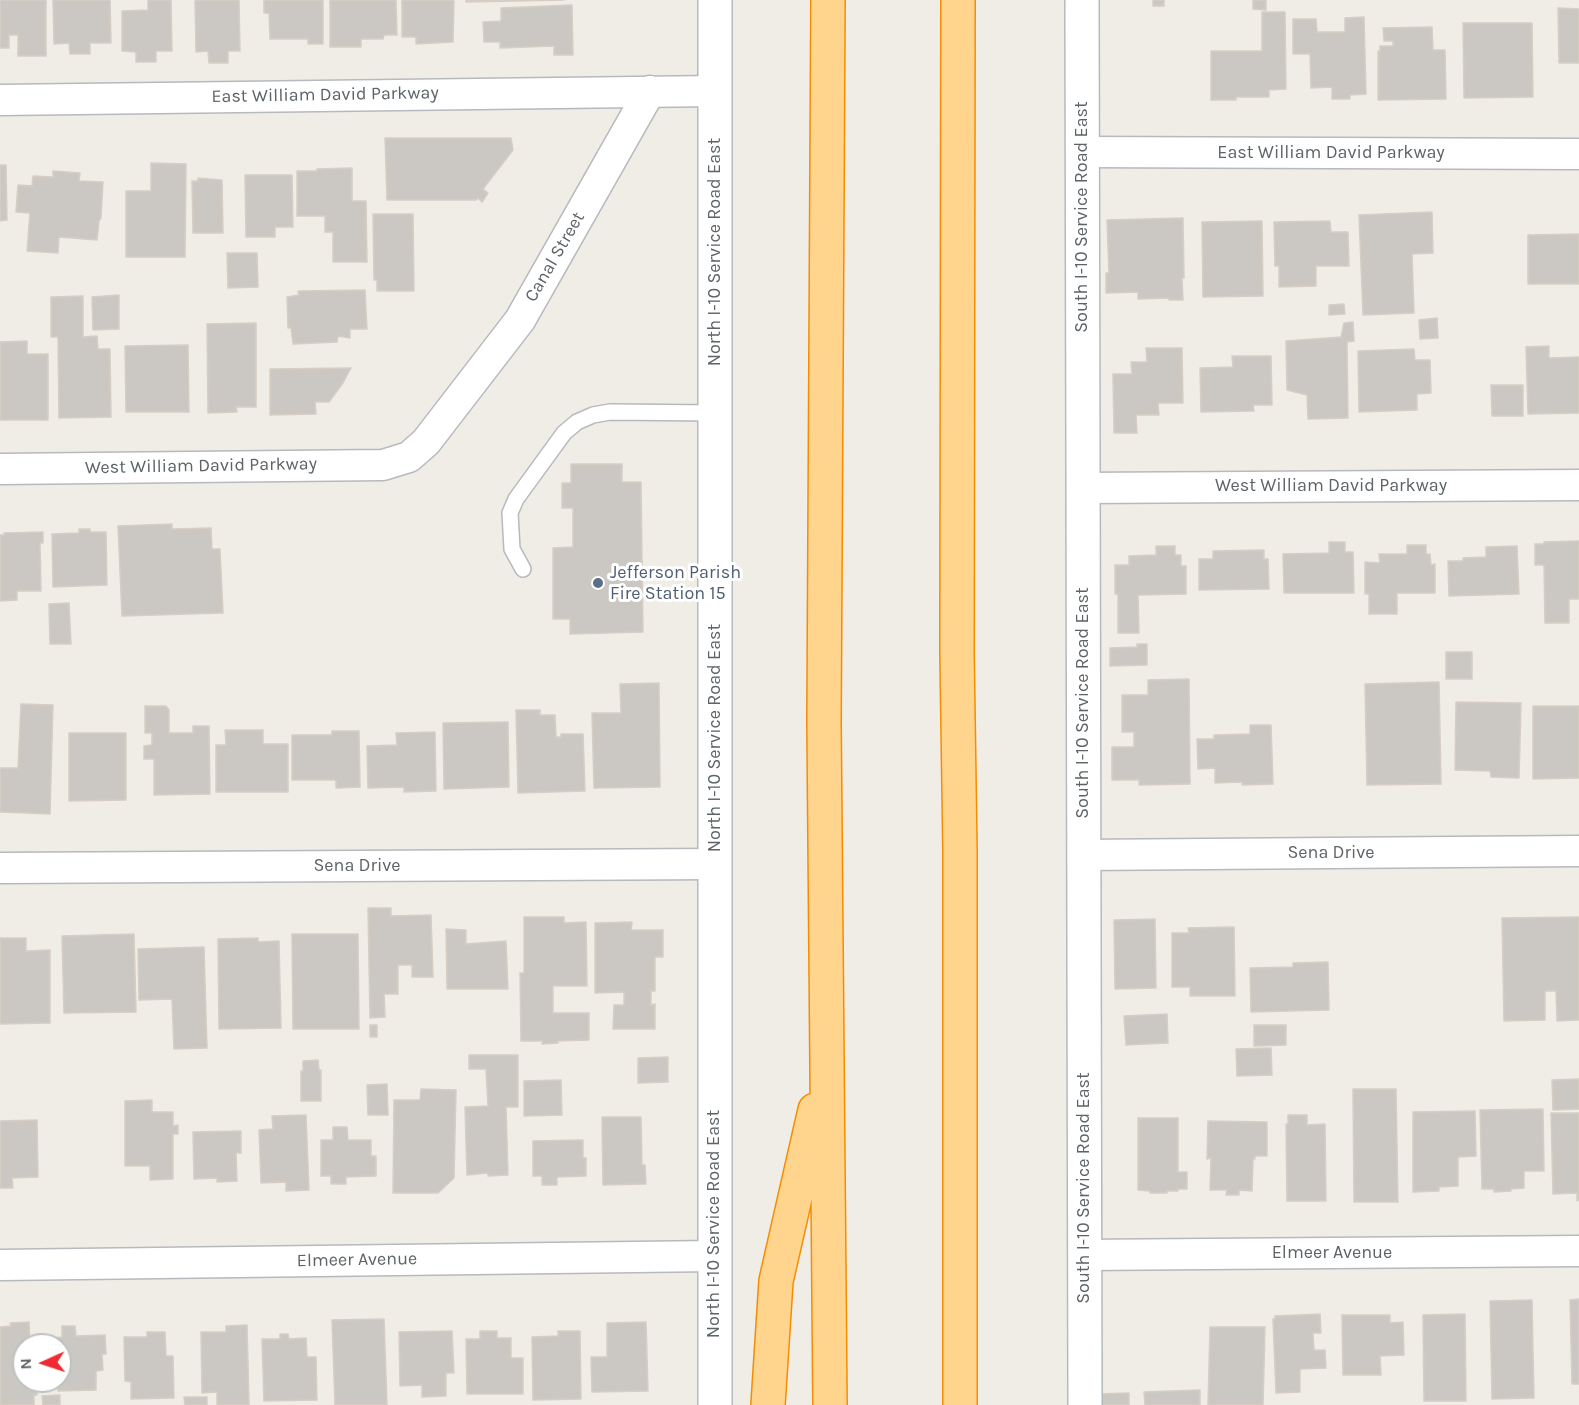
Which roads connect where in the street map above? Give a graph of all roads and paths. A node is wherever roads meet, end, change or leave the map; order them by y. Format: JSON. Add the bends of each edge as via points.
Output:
{"nodes":[{"id":1,"x":715,"y":0,"type":"edge"},
{"id":2,"x":828,"y":0,"type":"edge"},
{"id":3,"x":958,"y":0,"type":"edge"},
{"id":4,"x":1082,"y":0,"type":"edge"},
{"id":5,"x":650,"y":91,"type":"junction"},
{"id":6,"x":716,"y":91,"type":"junction"},
{"id":7,"x":0,"y":100,"type":"edge"},
{"id":8,"x":1083,"y":152,"type":"junction"},
{"id":9,"x":1579,"y":154,"type":"edge"},
{"id":10,"x":715,"y":413,"type":"junction"},
{"id":11,"x":401,"y":460,"type":"joint"},
{"id":12,"x":0,"y":469,"type":"edge"},
{"id":13,"x":1579,"y":485,"type":"edge"},
{"id":14,"x":1082,"y":488,"type":"junction"},
{"id":15,"x":522,"y":569,"type":"dead end"},
{"id":16,"x":1579,"y":851,"type":"edge"},
{"id":17,"x":1083,"y":855,"type":"junction"},
{"id":18,"x":715,"y":864,"type":"junction"},
{"id":19,"x":0,"y":868,"type":"edge"},
{"id":20,"x":827,"y":1056,"type":"junction"},
{"id":21,"x":1579,"y":1251,"type":"edge"},
{"id":22,"x":1084,"y":1255,"type":"junction"},
{"id":23,"x":714,"y":1256,"type":"junction"},
{"id":24,"x":0,"y":1265,"type":"edge"},
{"id":25,"x":715,"y":1405,"type":"edge"},
{"id":26,"x":768,"y":1405,"type":"edge"},
{"id":27,"x":830,"y":1405,"type":"edge"},
{"id":28,"x":960,"y":1405,"type":"edge"},
{"id":29,"x":1085,"y":1405,"type":"edge"}],
"edges":[{"from":1,"to":6,"type":"street","name":"North I-10 Service Road East"},
{"from":2,"to":20,"type":"highway","via":[[824,723]]},
{"from":3,"to":28,"type":"highway"},
{"from":4,"to":8,"type":"street","name":"South I-10 Service Road East"},
{"from":5,"to":6,"type":"street"},
{"from":5,"to":7,"type":"street","name":"East William David Parkway"},
{"from":5,"to":11,"type":"street","name":"Canal Street","via":[[520,320],[426,442]]},
{"from":6,"to":10,"type":"street","name":"North I-10 Service Road East"},
{"from":8,"to":9,"type":"street","name":"East William David Parkway"},
{"from":8,"to":14,"type":"street","name":"South I-10 Service Road East"},
{"from":10,"to":15,"type":"lane","via":[[610,412],[577,422],[564,434],[510,513],[512,549]]},
{"from":10,"to":18,"type":"street","name":"North I-10 Service Road East"},
{"from":11,"to":12,"type":"street","name":"West William David Parkway","via":[[383,465]]},
{"from":13,"to":14,"type":"street","name":"West William David Parkway"},
{"from":14,"to":17,"type":"street","name":"South I-10 Service Road East"},
{"from":16,"to":17,"type":"street","name":"Sena Drive"},
{"from":17,"to":22,"type":"street","name":"South I-10 Service Road East"},
{"from":18,"to":19,"type":"street","name":"Sena Drive"},
{"from":18,"to":23,"type":"street","name":"North I-10 Service Road East"},
{"from":20,"to":26,"type":"highway","via":[[776,1281]]},
{"from":20,"to":27,"type":"highway"},
{"from":21,"to":22,"type":"street","name":"Elmeer Avenue"},
{"from":22,"to":29,"type":"street","name":"South I-10 Service Road East"},
{"from":23,"to":24,"type":"street","name":"Elmeer Avenue"},
{"from":23,"to":25,"type":"street","name":"North I-10 Service Road East"}]}
